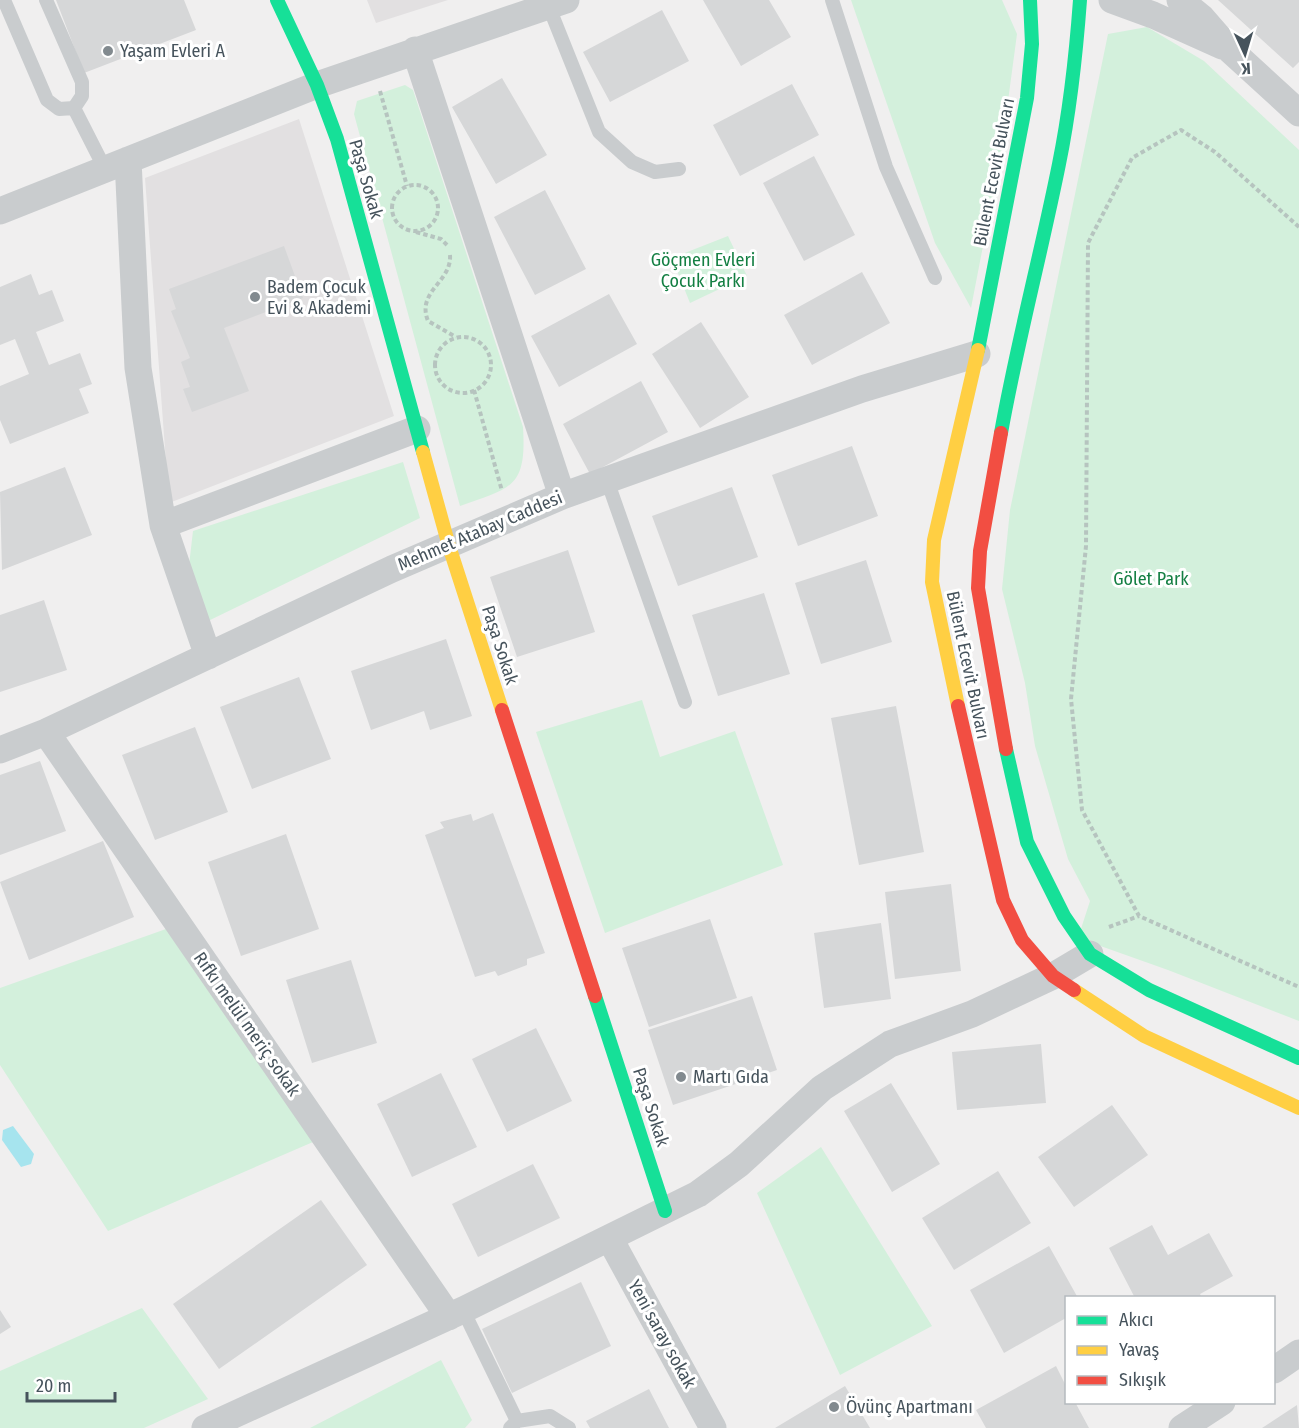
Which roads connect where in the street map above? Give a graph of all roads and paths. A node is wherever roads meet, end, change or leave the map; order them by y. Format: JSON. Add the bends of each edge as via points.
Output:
{"nodes":[{"id":1,"x":4,"y":0,"type":"edge"},
{"id":2,"x":46,"y":0,"type":"edge"},
{"id":3,"x":277,"y":0,"type":"edge"},
{"id":4,"x":832,"y":0,"type":"edge"},
{"id":5,"x":1030,"y":0,"type":"edge"},
{"id":6,"x":1080,"y":0,"type":"edge"},
{"id":7,"x":1112,"y":0,"type":"edge"},
{"id":8,"x":1180,"y":0,"type":"edge"},
{"id":9,"x":557,"y":3,"type":"edge"},
{"id":10,"x":1229,"y":49,"type":"junction"},
{"id":11,"x":415,"y":51,"type":"junction"},
{"id":12,"x":373,"y":65,"type":"junction"},
{"id":13,"x":317,"y":85,"type":"junction"},
{"id":14,"x":74,"y":108,"type":"junction"},
{"id":15,"x":1299,"y":113,"type":"edge"},
{"id":16,"x":117,"y":165,"type":"junction"},
{"id":17,"x":679,"y":169,"type":"dead end"},
{"id":18,"x":407,"y":186,"type":"junction"},
{"id":19,"x":0,"y":211,"type":"edge"},
{"id":20,"x":1299,"y":227,"type":"edge"},
{"id":21,"x":416,"y":232,"type":"junction"},
{"id":22,"x":935,"y":278,"type":"dead end"},
{"id":23,"x":457,"y":337,"type":"junction"},
{"id":24,"x":998,"y":352,"type":"junction"},
{"id":25,"x":474,"y":390,"type":"junction"},
{"id":26,"x":417,"y":429,"type":"junction"},
{"id":27,"x":607,"y":480,"type":"junction"},
{"id":28,"x":562,"y":496,"type":"junction"},
{"id":29,"x":511,"y":519,"type":"junction"},
{"id":30,"x":163,"y":525,"type":"junction"},
{"id":31,"x":449,"y":546,"type":"junction"},
{"id":32,"x":208,"y":656,"type":"junction"},
{"id":33,"x":685,"y":702,"type":"dead end"},
{"id":34,"x":46,"y":732,"type":"junction"},
{"id":35,"x":0,"y":750,"type":"edge"},
{"id":36,"x":1090,"y":954,"type":"junction"},
{"id":37,"x":1053,"y":976,"type":"junction"},
{"id":38,"x":1299,"y":987,"type":"edge"},
{"id":39,"x":1299,"y":1059,"type":"edge"},
{"id":40,"x":1299,"y":1108,"type":"edge"},
{"id":41,"x":665,"y":1211,"type":"junction"},
{"id":42,"x":610,"y":1239,"type":"junction"},
{"id":43,"x":456,"y":1313,"type":"junction"},
{"id":44,"x":1299,"y":1353,"type":"edge"},
{"id":45,"x":1275,"y":1369,"type":"edge"},
{"id":46,"x":1219,"y":1404,"type":"edge"},
{"id":47,"x":514,"y":1425,"type":"edge"},
{"id":48,"x":205,"y":1428,"type":"edge"},
{"id":49,"x":569,"y":1428,"type":"edge"},
{"id":50,"x":713,"y":1428,"type":"edge"},
{"id":51,"x":1182,"y":1428,"type":"edge"}],
"edges":[{"from":1,"to":14,"type":"lane","via":[[47,100],[59,109]]},
{"from":2,"to":14,"type":"lane","via":[[82,82],[82,96]]},
{"from":3,"to":13,"type":"main road","name":"Paşa Sokak"},
{"from":4,"to":22,"type":"lane","via":[[886,166]]},
{"from":5,"to":24,"type":"main road","name":"Bülent Ecevit Bulvarı","via":[[1032,44]]},
{"from":6,"to":24,"type":"main road","name":"Bülent Ecevit Bulvarı","via":[[1059,163]]},
{"from":7,"to":10,"type":"street"},
{"from":8,"to":10,"type":"street"},
{"from":9,"to":11,"type":"street"},
{"from":9,"to":17,"type":"lane","via":[[599,132],[632,162],[655,172]]},
{"from":10,"to":15,"type":"street"},
{"from":11,"to":12,"type":"street"},
{"from":11,"to":28,"type":"street"},
{"from":12,"to":13,"type":"street"},
{"from":12,"to":18,"type":"path"},
{"from":13,"to":16,"type":"street"},
{"from":13,"to":26,"type":"main road","name":"Paşa Sokak","via":[[337,139]]},
{"from":14,"to":16,"type":"lane"},
{"from":16,"to":19,"type":"street"},
{"from":16,"to":30,"type":"street","via":[[138,368]]},
{"from":18,"to":21,"type":"path","via":[[395,194],[393,216],[402,227]]},
{"from":18,"to":21,"type":"path","via":[[423,186],[438,204],[435,219]]},
{"from":20,"to":38,"type":"path","via":[[1215,152],[1181,130],[1132,158],[1088,243],[1086,546],[1071,699],[1082,810],[1139,916]]},
{"from":21,"to":23,"type":"path","via":[[441,239],[450,251],[450,264],[427,296],[425,309],[428,321]]},
{"from":23,"to":25,"type":"path","via":[[475,339],[488,352],[487,378]]},
{"from":23,"to":25,"type":"path","via":[[441,346],[436,355],[436,373],[447,388]]},
{"from":24,"to":27,"type":"street","name":"Mehmet Atabay Caddesi","via":[[862,389]]},
{"from":24,"to":36,"type":"main road","name":"Bülent Ecevit Bulvarı","via":[[978,588],[983,631],[1027,842],[1064,916]]},
{"from":24,"to":37,"type":"main road","name":"Bülent Ecevit Bulvarı","via":[[934,540],[932,582],[1003,900],[1022,940]]},
{"from":25,"to":29,"type":"path"},
{"from":26,"to":30,"type":"street"},
{"from":26,"to":31,"type":"main road","name":"Paşa Sokak"},
{"from":27,"to":28,"type":"street","name":"Mehmet Atabay Caddesi"},
{"from":27,"to":33,"type":"lane"},
{"from":28,"to":29,"type":"street","name":"Mehmet Atabay Caddesi"},
{"from":29,"to":31,"type":"street","name":"Mehmet Atabay Caddesi"},
{"from":30,"to":32,"type":"street"},
{"from":31,"to":32,"type":"street","name":"Mehmet Atabay Caddesi"},
{"from":31,"to":41,"type":"main road","name":"Paşa Sokak"},
{"from":32,"to":34,"type":"street","name":"Mehmet Atabay Caddesi"},
{"from":34,"to":35,"type":"street","name":"Mehmet Atabay Caddesi"},
{"from":34,"to":43,"type":"street","name":"Rıfkı melül meriç sokak"},
{"from":36,"to":37,"type":"street"},
{"from":36,"to":39,"type":"main road","name":"Bülent Ecevit Bulvarı","via":[[1149,990]]},
{"from":37,"to":40,"type":"main road","name":"Bülent Ecevit Bulvarı","via":[[1144,1036]]},
{"from":37,"to":41,"type":"street","via":[[972,1014],[890,1044],[822,1088],[739,1164]]},
{"from":41,"to":42,"type":"street"},
{"from":42,"to":43,"type":"street"},
{"from":42,"to":50,"type":"street","name":"Yeni saray sokak"},
{"from":43,"to":47,"type":"lane"},
{"from":43,"to":48,"type":"street"},
{"from":44,"to":45,"type":"street"},
{"from":46,"to":51,"type":"street"},
{"from":47,"to":49,"type":"lane","via":[[550,1416]]}]}
